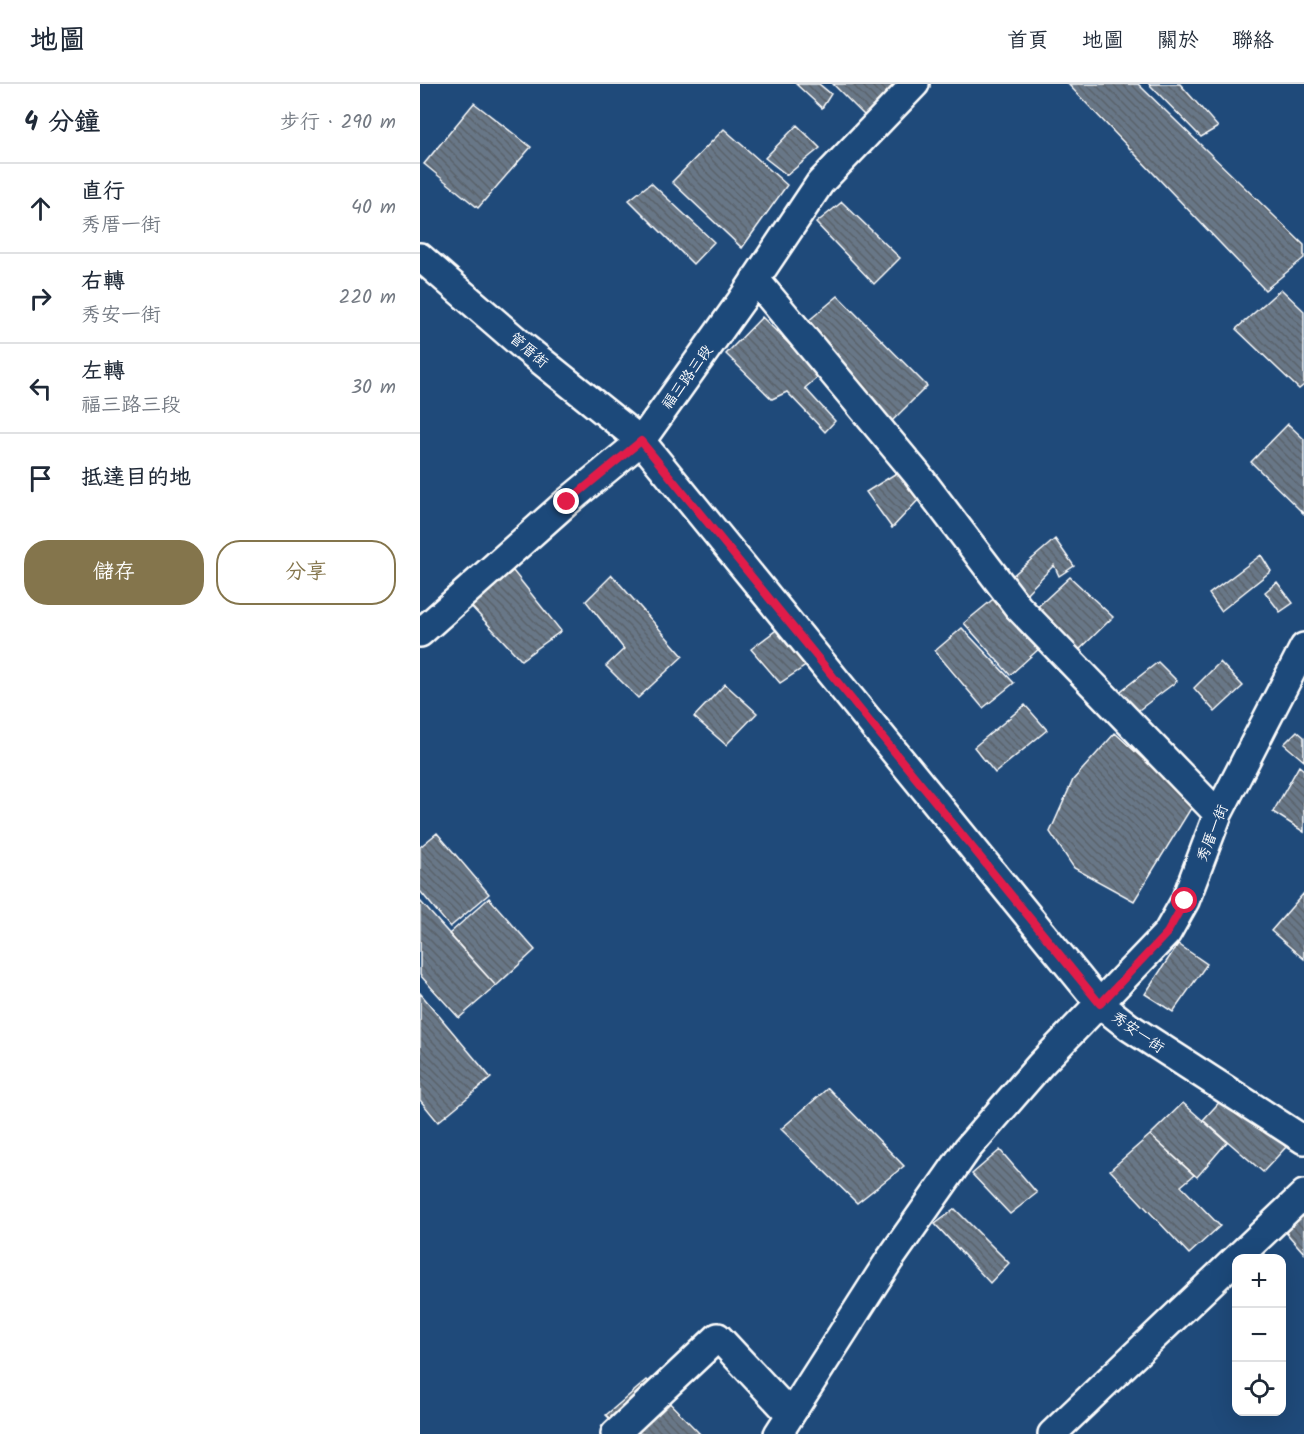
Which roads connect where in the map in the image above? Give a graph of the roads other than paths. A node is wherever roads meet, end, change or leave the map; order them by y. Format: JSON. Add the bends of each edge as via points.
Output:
{"nodes":[{"id":1,"x":915,"y":84,"type":"edge"},
{"id":2,"x":420,"y":257,"type":"edge"},
{"id":3,"x":755,"y":279,"type":"junction"},
{"id":4,"x":641,"y":441,"type":"junction"},
{"id":5,"x":420,"y":633,"type":"edge"},
{"id":6,"x":1304,"y":647,"type":"edge"},
{"id":7,"x":1218,"y":814,"type":"junction"},
{"id":8,"x":1100,"y":1004,"type":"junction"},
{"id":9,"x":1304,"y":1140,"type":"edge"},
{"id":10,"x":1304,"y":1194,"type":"edge"},
{"id":11,"x":784,"y":1424,"type":"edge"},
{"id":12,"x":615,"y":1434,"type":"edge"},
{"id":13,"x":1052,"y":1434,"type":"edge"}],
"edges":[{"from":1,"to":3,"type":"street","name":"福三路三段","via":[[820,183]]},
{"from":2,"to":4,"type":"street","name":"管厝街"},
{"from":3,"to":4,"type":"street","name":"福三路三段"},
{"from":3,"to":7,"type":"street","via":[[917,474],[1018,607]]},
{"from":4,"to":5,"type":"street","name":"福三路三段"},
{"from":4,"to":8,"type":"street","name":"秀安一街"},
{"from":6,"to":7,"type":"street","name":"秀厝一街"},
{"from":7,"to":8,"type":"street","name":"秀厝一街","via":[[1185,901],[1167,933]]},
{"from":8,"to":9,"type":"street","name":"秀安一街","via":[[1129,1027]]},
{"from":8,"to":11,"type":"street","name":"秀厝一街","via":[[1040,1065],[969,1148],[890,1259]]},
{"from":10,"to":13,"type":"street"},
{"from":11,"to":12,"type":"street","via":[[718,1337]]}]}
